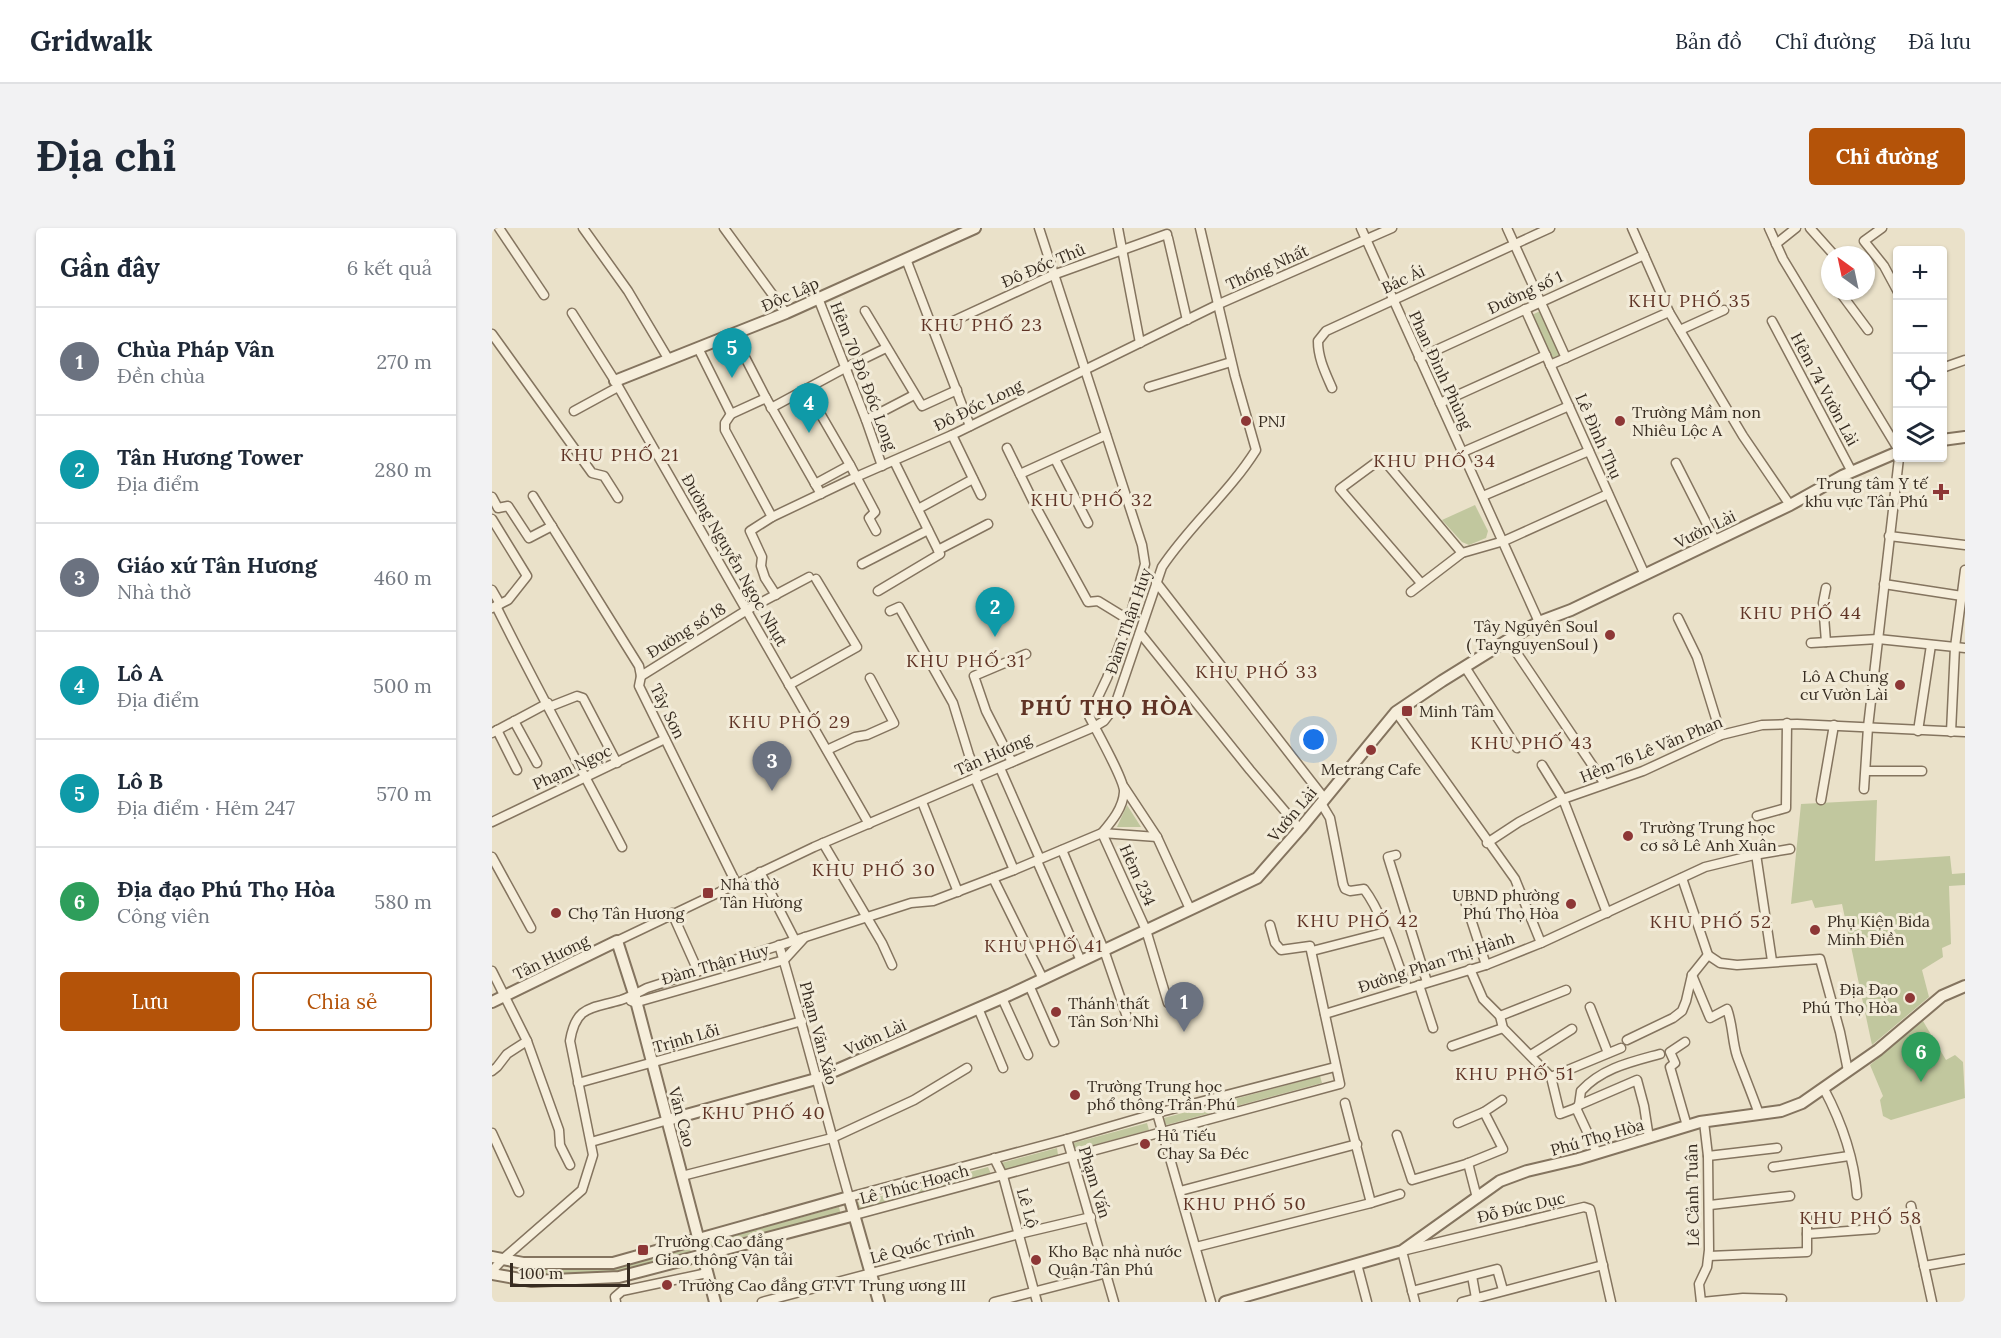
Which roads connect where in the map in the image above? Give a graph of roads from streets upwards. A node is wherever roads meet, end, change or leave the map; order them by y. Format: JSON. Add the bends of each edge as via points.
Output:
{"nodes":[{"id":1,"x":499,"y":228,"type":"edge"},
{"id":2,"x":583,"y":228,"type":"edge"},
{"id":3,"x":724,"y":228,"type":"edge"},
{"id":4,"x":975,"y":228,"type":"edge"},
{"id":5,"x":1039,"y":228,"type":"edge"},
{"id":6,"x":1118,"y":228,"type":"edge"},
{"id":7,"x":1200,"y":228,"type":"edge"},
{"id":8,"x":1361,"y":228,"type":"edge"},
{"id":9,"x":1392,"y":228,"type":"edge"},
{"id":10,"x":1507,"y":228,"type":"edge"},
{"id":11,"x":1550,"y":228,"type":"edge"},
{"id":12,"x":1632,"y":228,"type":"edge"},
{"id":13,"x":1769,"y":228,"type":"edge"},
{"id":14,"x":1796,"y":228,"type":"edge"},
{"id":15,"x":1810,"y":228,"type":"edge"},
{"id":16,"x":1882,"y":228,"type":"edge"},
{"id":17,"x":960,"y":231,"type":"edge"},
{"id":18,"x":1365,"y":240,"type":"junction"},
{"id":19,"x":1514,"y":244,"type":"junction"},
{"id":20,"x":1776,"y":244,"type":"junction"},
{"id":21,"x":1826,"y":246,"type":"edge"},
{"id":22,"x":1121,"y":249,"type":"junction"},
{"id":23,"x":1644,"y":255,"type":"junction"},
{"id":24,"x":906,"y":259,"type":"junction"},
{"id":25,"x":1053,"y":275,"type":"junction"},
{"id":26,"x":1893,"y":283,"type":"edge"},
{"id":27,"x":544,"y":295,"type":"dead end"},
{"id":28,"x":819,"y":298,"type":"junction"},
{"id":29,"x":1393,"y":300,"type":"junction"},
{"id":30,"x":1846,"y":300,"type":"edge"},
{"id":31,"x":1540,"y":302,"type":"junction"},
{"id":32,"x":1219,"y":304,"type":"junction"},
{"id":33,"x":1525,"y":309,"type":"junction"},
{"id":34,"x":1724,"y":310,"type":"dead end"},
{"id":35,"x":865,"y":311,"type":"dead end"},
{"id":36,"x":786,"y":312,"type":"junction"},
{"id":37,"x":1670,"y":312,"type":"junction"},
{"id":38,"x":572,"y":313,"type":"dead end"},
{"id":39,"x":1187,"y":320,"type":"junction"},
{"id":40,"x":1772,"y":321,"type":"dead end"},
{"id":41,"x":934,"y":330,"type":"junction"},
{"id":42,"x":1680,"y":330,"type":"junction"},
{"id":43,"x":1868,"y":330,"type":"dead end"},
{"id":44,"x":492,"y":334,"type":"edge"},
{"id":45,"x":733,"y":334,"type":"junction"},
{"id":46,"x":1140,"y":343,"type":"junction"},
{"id":47,"x":699,"y":348,"type":"junction"},
{"id":48,"x":886,"y":348,"type":"junction"},
{"id":49,"x":1546,"y":355,"type":"junction"},
{"id":50,"x":1419,"y":358,"type":"junction"},
{"id":51,"x":1566,"y":358,"type":"junction"},
{"id":52,"x":669,"y":360,"type":"junction"},
{"id":53,"x":1965,"y":360,"type":"edge"},
{"id":54,"x":1232,"y":362,"type":"junction"},
{"id":55,"x":1550,"y":365,"type":"junction"},
{"id":56,"x":1947,"y":366,"type":"edge"},
{"id":57,"x":845,"y":368,"type":"junction"},
{"id":58,"x":1085,"y":370,"type":"junction"},
{"id":59,"x":617,"y":384,"type":"junction"},
{"id":60,"x":1149,"y":387,"type":"dead end"},
{"id":61,"x":1332,"y":388,"type":"dead end"},
{"id":62,"x":806,"y":389,"type":"junction"},
{"id":63,"x":957,"y":390,"type":"junction"},
{"id":64,"x":914,"y":395,"type":"junction"},
{"id":65,"x":766,"y":398,"type":"junction"},
{"id":66,"x":1440,"y":403,"type":"junction"},
{"id":67,"x":1569,"y":406,"type":"junction"},
{"id":68,"x":771,"y":408,"type":"junction"},
{"id":69,"x":574,"y":411,"type":"dead end"},
{"id":70,"x":731,"y":414,"type":"junction"},
{"id":71,"x":866,"y":420,"type":"junction"},
{"id":72,"x":970,"y":426,"type":"junction"},
{"id":73,"x":952,"y":435,"type":"junction"},
{"id":74,"x":1106,"y":435,"type":"junction"},
{"id":75,"x":1965,"y":437,"type":"edge"},
{"id":76,"x":1947,"y":439,"type":"edge"},
{"id":77,"x":1893,"y":443,"type":"edge"},
{"id":78,"x":1007,"y":448,"type":"dead end"},
{"id":79,"x":1589,"y":451,"type":"junction"},
{"id":80,"x":1462,"y":452,"type":"junction"},
{"id":81,"x":1893,"y":453,"type":"edge"},
{"id":82,"x":1054,"y":459,"type":"junction"},
{"id":83,"x":894,"y":461,"type":"junction"},
{"id":84,"x":1898,"y":462,"type":"edge"},
{"id":85,"x":1676,"y":463,"type":"dead end"},
{"id":86,"x":850,"y":465,"type":"junction"},
{"id":87,"x":882,"y":466,"type":"junction"},
{"id":88,"x":1852,"y":472,"type":"junction"},
{"id":89,"x":1020,"y":474,"type":"junction"},
{"id":90,"x":856,"y":477,"type":"junction"},
{"id":91,"x":973,"y":479,"type":"junction"},
{"id":92,"x":815,"y":484,"type":"junction"},
{"id":93,"x":821,"y":494,"type":"junction"},
{"id":94,"x":1608,"y":494,"type":"junction"},
{"id":95,"x":981,"y":495,"type":"dead end"},
{"id":96,"x":533,"y":496,"type":"dead end"},
{"id":97,"x":1483,"y":496,"type":"junction"},
{"id":98,"x":492,"y":497,"type":"edge"},
{"id":99,"x":618,"y":498,"type":"dead end"},
{"id":100,"x":1790,"y":505,"type":"junction"},
{"id":101,"x":499,"y":508,"type":"edge"},
{"id":102,"x":918,"y":508,"type":"junction"},
{"id":103,"x":772,"y":517,"type":"junction"},
{"id":104,"x":492,"y":519,"type":"edge"},
{"id":105,"x":1088,"y":523,"type":"dead end"},
{"id":106,"x":988,"y":524,"type":"dead end"},
{"id":107,"x":552,"y":526,"type":"junction"},
{"id":108,"x":928,"y":530,"type":"junction"},
{"id":109,"x":876,"y":531,"type":"dead end"},
{"id":110,"x":1889,"y":536,"type":"junction"},
{"id":111,"x":1715,"y":540,"type":"junction"},
{"id":112,"x":1504,"y":541,"type":"junction"},
{"id":113,"x":1965,"y":545,"type":"edge"},
{"id":114,"x":938,"y":550,"type":"junction"},
{"id":115,"x":1462,"y":553,"type":"junction"},
{"id":116,"x":862,"y":564,"type":"dead end"},
{"id":117,"x":1145,"y":564,"type":"junction"},
{"id":118,"x":1162,"y":567,"type":"junction"},
{"id":119,"x":1965,"y":570,"type":"edge"},
{"id":120,"x":1645,"y":575,"type":"junction"},
{"id":121,"x":1156,"y":582,"type":"junction"},
{"id":122,"x":1420,"y":584,"type":"junction"},
{"id":123,"x":1884,"y":584,"type":"junction"},
{"id":124,"x":1826,"y":588,"type":"dead end"},
{"id":125,"x":492,"y":590,"type":"edge"},
{"id":126,"x":878,"y":591,"type":"dead end"},
{"id":127,"x":1411,"y":592,"type":"dead end"},
{"id":128,"x":776,"y":595,"type":"junction"},
{"id":129,"x":1962,"y":596,"type":"junction"},
{"id":130,"x":496,"y":606,"type":"edge"},
{"id":131,"x":747,"y":610,"type":"junction"},
{"id":132,"x":890,"y":611,"type":"dead end"},
{"id":133,"x":1678,"y":618,"type":"dead end"},
{"id":134,"x":1129,"y":620,"type":"junction"},
{"id":135,"x":1539,"y":622,"type":"junction"},
{"id":136,"x":1140,"y":633,"type":"junction"},
{"id":137,"x":1878,"y":639,"type":"junction"},
{"id":138,"x":1508,"y":640,"type":"junction"},
{"id":139,"x":1826,"y":642,"type":"junction"},
{"id":140,"x":1811,"y":644,"type":"dead end"},
{"id":141,"x":1931,"y":645,"type":"junction"},
{"id":142,"x":1954,"y":647,"type":"junction"},
{"id":143,"x":1965,"y":648,"type":"edge"},
{"id":144,"x":1026,"y":654,"type":"dead end"},
{"id":145,"x":1464,"y":667,"type":"junction"},
{"id":146,"x":641,"y":676,"type":"junction"},
{"id":147,"x":870,"y":678,"type":"dead end"},
{"id":148,"x":789,"y":685,"type":"junction"},
{"id":149,"x":548,"y":705,"type":"junction"},
{"id":150,"x":1396,"y":712,"type":"junction"},
{"id":151,"x":514,"y":721,"type":"junction"},
{"id":152,"x":1787,"y":723,"type":"junction"},
{"id":153,"x":1834,"y":725,"type":"junction"},
{"id":154,"x":1094,"y":727,"type":"junction"},
{"id":155,"x":1868,"y":727,"type":"junction"},
{"id":156,"x":1918,"y":731,"type":"junction"},
{"id":157,"x":494,"y":732,"type":"edge"},
{"id":158,"x":1951,"y":732,"type":"junction"},
{"id":159,"x":1965,"y":732,"type":"edge"},
{"id":160,"x":1721,"y":735,"type":"junction"},
{"id":161,"x":665,"y":739,"type":"junction"},
{"id":162,"x":1517,"y":748,"type":"dead end"},
{"id":163,"x":827,"y":750,"type":"junction"},
{"id":164,"x":1012,"y":762,"type":"junction"},
{"id":165,"x":537,"y":763,"type":"dead end"},
{"id":166,"x":617,"y":763,"type":"junction"},
{"id":167,"x":1542,"y":765,"type":"dead end"},
{"id":168,"x":1000,"y":768,"type":"junction"},
{"id":169,"x":517,"y":770,"type":"dead end"},
{"id":170,"x":1866,"y":771,"type":"junction"},
{"id":171,"x":1922,"y":771,"type":"dead end"},
{"id":172,"x":586,"y":777,"type":"junction"},
{"id":173,"x":977,"y":778,"type":"junction"},
{"id":174,"x":1605,"y":784,"type":"junction"},
{"id":175,"x":1124,"y":787,"type":"junction"},
{"id":176,"x":1864,"y":789,"type":"dead end"},
{"id":177,"x":1563,"y":798,"type":"junction"},
{"id":178,"x":1323,"y":800,"type":"junction"},
{"id":179,"x":1821,"y":800,"type":"dead end"},
{"id":180,"x":922,"y":802,"type":"junction"},
{"id":181,"x":1757,"y":816,"type":"dead end"},
{"id":182,"x":492,"y":822,"type":"edge"},
{"id":183,"x":869,"y":824,"type":"junction"},
{"id":184,"x":1300,"y":829,"type":"junction"},
{"id":185,"x":1102,"y":832,"type":"junction"},
{"id":186,"x":1157,"y":837,"type":"junction"},
{"id":187,"x":823,"y":843,"type":"junction"},
{"id":188,"x":1487,"y":843,"type":"junction"},
{"id":189,"x":622,"y":847,"type":"dead end"},
{"id":190,"x":1790,"y":849,"type":"dead end"},
{"id":191,"x":1062,"y":850,"type":"junction"},
{"id":192,"x":1756,"y":854,"type":"junction"},
{"id":193,"x":1396,"y":855,"type":"dead end"},
{"id":194,"x":492,"y":857,"type":"edge"},
{"id":195,"x":1039,"y":860,"type":"junction"},
{"id":196,"x":1014,"y":870,"type":"junction"},
{"id":197,"x":760,"y":872,"type":"junction"},
{"id":198,"x":993,"y":878,"type":"junction"},
{"id":199,"x":1682,"y":878,"type":"junction"},
{"id":200,"x":736,"y":883,"type":"junction"},
{"id":201,"x":958,"y":891,"type":"junction"},
{"id":202,"x":1463,"y":895,"type":"dead end"},
{"id":203,"x":1190,"y":909,"type":"junction"},
{"id":204,"x":672,"y":913,"type":"junction"},
{"id":205,"x":1607,"y":913,"type":"junction"},
{"id":206,"x":866,"y":917,"type":"junction"},
{"id":207,"x":1270,"y":925,"type":"dead end"},
{"id":208,"x":531,"y":928,"type":"dead end"},
{"id":209,"x":1146,"y":930,"type":"junction"},
{"id":210,"x":1386,"y":932,"type":"junction"},
{"id":211,"x":616,"y":941,"type":"junction"},
{"id":212,"x":796,"y":942,"type":"junction"},
{"id":213,"x":1541,"y":943,"type":"junction"},
{"id":214,"x":779,"y":945,"type":"junction"},
{"id":215,"x":1104,"y":950,"type":"junction"},
{"id":216,"x":1312,"y":951,"type":"junction"},
{"id":217,"x":1708,"y":954,"type":"junction"},
{"id":218,"x":784,"y":960,"type":"junction"},
{"id":219,"x":1081,"y":960,"type":"junction"},
{"id":220,"x":1772,"y":961,"type":"junction"},
{"id":221,"x":1486,"y":964,"type":"junction"},
{"id":222,"x":892,"y":965,"type":"dead end"},
{"id":223,"x":1470,"y":969,"type":"junction"},
{"id":224,"x":492,"y":970,"type":"edge"},
{"id":225,"x":698,"y":971,"type":"junction"},
{"id":226,"x":1692,"y":975,"type":"junction"},
{"id":227,"x":1043,"y":979,"type":"junction"},
{"id":228,"x":1423,"y":983,"type":"junction"},
{"id":229,"x":1029,"y":985,"type":"junction"},
{"id":230,"x":1965,"y":986,"type":"edge"},
{"id":231,"x":1407,"y":988,"type":"junction"},
{"id":232,"x":1566,"y":990,"type":"dead end"},
{"id":233,"x":505,"y":996,"type":"junction"},
{"id":234,"x":631,"y":998,"type":"junction"},
{"id":235,"x":1002,"y":998,"type":"junction"},
{"id":236,"x":492,"y":1002,"type":"edge"},
{"id":237,"x":1168,"y":1003,"type":"dead end"},
{"id":238,"x":1590,"y":1007,"type":"dead end"},
{"id":239,"x":978,"y":1008,"type":"junction"},
{"id":240,"x":1325,"y":1014,"type":"junction"},
{"id":241,"x":1500,"y":1016,"type":"junction"},
{"id":242,"x":1127,"y":1017,"type":"dead end"},
{"id":243,"x":802,"y":1021,"type":"junction"},
{"id":244,"x":1433,"y":1028,"type":"dead end"},
{"id":245,"x":1503,"y":1028,"type":"junction"},
{"id":246,"x":1572,"y":1029,"type":"dead end"},
{"id":247,"x":1627,"y":1040,"type":"dead end"},
{"id":248,"x":527,"y":1041,"type":"junction"},
{"id":249,"x":1054,"y":1042,"type":"dead end"},
{"id":250,"x":1685,"y":1042,"type":"dead end"},
{"id":251,"x":1452,"y":1046,"type":"dead end"},
{"id":252,"x":1621,"y":1048,"type":"dead end"},
{"id":253,"x":1608,"y":1053,"type":"junction"},
{"id":254,"x":1660,"y":1054,"type":"dead end"},
{"id":255,"x":1028,"y":1055,"type":"dead end"},
{"id":256,"x":1531,"y":1055,"type":"junction"},
{"id":257,"x":651,"y":1063,"type":"junction"},
{"id":258,"x":967,"y":1068,"type":"dead end"},
{"id":259,"x":1003,"y":1068,"type":"dead end"},
{"id":260,"x":492,"y":1071,"type":"edge"},
{"id":261,"x":1848,"y":1071,"type":"junction"},
{"id":262,"x":1338,"y":1076,"type":"junction"},
{"id":263,"x":1551,"y":1077,"type":"junction"},
{"id":264,"x":816,"y":1079,"type":"junction"},
{"id":265,"x":578,"y":1083,"type":"junction"},
{"id":266,"x":1824,"y":1089,"type":"junction"},
{"id":267,"x":1502,"y":1100,"type":"dead end"},
{"id":268,"x":1345,"y":1103,"type":"dead end"},
{"id":269,"x":1578,"y":1107,"type":"junction"},
{"id":270,"x":1484,"y":1112,"type":"junction"},
{"id":271,"x":1157,"y":1113,"type":"junction"},
{"id":272,"x":1759,"y":1114,"type":"junction"},
{"id":273,"x":668,"y":1120,"type":"junction"},
{"id":274,"x":1704,"y":1122,"type":"junction"},
{"id":275,"x":1458,"y":1123,"type":"dead end"},
{"id":276,"x":1687,"y":1126,"type":"junction"},
{"id":277,"x":1164,"y":1131,"type":"junction"},
{"id":278,"x":492,"y":1133,"type":"edge"},
{"id":279,"x":1397,"y":1135,"type":"dead end"},
{"id":280,"x":832,"y":1138,"type":"junction"},
{"id":281,"x":1649,"y":1138,"type":"junction"},
{"id":282,"x":1067,"y":1139,"type":"junction"},
{"id":283,"x":591,"y":1142,"type":"junction"},
{"id":284,"x":1357,"y":1144,"type":"junction"},
{"id":285,"x":1777,"y":1148,"type":"dead end"},
{"id":286,"x":1597,"y":1153,"type":"junction"},
{"id":287,"x":1708,"y":1156,"type":"junction"},
{"id":288,"x":1850,"y":1156,"type":"junction"},
{"id":289,"x":1072,"y":1157,"type":"junction"},
{"id":290,"x":994,"y":1158,"type":"junction"},
{"id":291,"x":1468,"y":1163,"type":"junction"},
{"id":292,"x":570,"y":1166,"type":"dead end"},
{"id":293,"x":1773,"y":1167,"type":"dead end"},
{"id":294,"x":682,"y":1176,"type":"junction"},
{"id":295,"x":1003,"y":1176,"type":"junction"},
{"id":296,"x":1180,"y":1191,"type":"junction"},
{"id":297,"x":519,"y":1192,"type":"dead end"},
{"id":298,"x":1400,"y":1194,"type":"dead end"},
{"id":299,"x":1857,"y":1195,"type":"dead end"},
{"id":300,"x":1790,"y":1196,"type":"dead end"},
{"id":301,"x":849,"y":1197,"type":"junction"},
{"id":302,"x":1477,"y":1198,"type":"junction"},
{"id":303,"x":1371,"y":1203,"type":"junction"},
{"id":304,"x":1710,"y":1205,"type":"junction"},
{"id":305,"x":1911,"y":1206,"type":"dead end"},
{"id":306,"x":855,"y":1215,"type":"junction"},
{"id":307,"x":1807,"y":1215,"type":"dead end"},
{"id":308,"x":1091,"y":1217,"type":"junction"},
{"id":309,"x":1875,"y":1230,"type":"dead end"},
{"id":310,"x":1019,"y":1234,"type":"junction"},
{"id":311,"x":1807,"y":1234,"type":"junction"},
{"id":312,"x":698,"y":1240,"type":"junction"},
{"id":313,"x":1196,"y":1247,"type":"junction"},
{"id":314,"x":1402,"y":1251,"type":"junction"},
{"id":315,"x":702,"y":1256,"type":"junction"},
{"id":316,"x":1708,"y":1256,"type":"junction"},
{"id":317,"x":498,"y":1258,"type":"edge"},
{"id":318,"x":1965,"y":1259,"type":"edge"},
{"id":319,"x":1358,"y":1264,"type":"junction"},
{"id":320,"x":1603,"y":1266,"type":"junction"},
{"id":321,"x":1924,"y":1266,"type":"junction"},
{"id":322,"x":492,"y":1272,"type":"edge"},
{"id":323,"x":871,"y":1272,"type":"junction"},
{"id":324,"x":707,"y":1273,"type":"junction"},
{"id":325,"x":1107,"y":1273,"type":"junction"},
{"id":326,"x":1472,"y":1276,"type":"junction"},
{"id":327,"x":1503,"y":1290,"type":"junction"},
{"id":328,"x":1034,"y":1291,"type":"junction"},
{"id":329,"x":1412,"y":1292,"type":"junction"},
{"id":330,"x":1476,"y":1298,"type":"junction"},
{"id":331,"x":1782,"y":1299,"type":"dead end"},
{"id":332,"x":616,"y":1302,"type":"edge"},
{"id":333,"x":715,"y":1302,"type":"edge"},
{"id":334,"x":762,"y":1302,"type":"edge"},
{"id":335,"x":879,"y":1302,"type":"edge"},
{"id":336,"x":994,"y":1302,"type":"edge"},
{"id":337,"x":1037,"y":1302,"type":"edge"},
{"id":338,"x":1114,"y":1302,"type":"edge"},
{"id":339,"x":1211,"y":1302,"type":"edge"},
{"id":340,"x":1225,"y":1302,"type":"edge"},
{"id":341,"x":1367,"y":1302,"type":"edge"},
{"id":342,"x":1415,"y":1302,"type":"edge"},
{"id":343,"x":1462,"y":1302,"type":"edge"},
{"id":344,"x":1610,"y":1302,"type":"edge"},
{"id":345,"x":1702,"y":1302,"type":"edge"},
{"id":346,"x":1932,"y":1302,"type":"edge"}],
"edges":[{"from":1,"to":27,"type":"street"},
{"from":2,"to":52,"type":"street","via":[[628,291]]},
{"from":3,"to":36,"type":"street"},
{"from":4,"to":17,"type":"street","name":"Độc Lập"},
{"from":5,"to":25,"type":"street"},
{"from":6,"to":22,"type":"street"},
{"from":7,"to":32,"type":"street","name":"Đàm Thận Huy"},
{"from":8,"to":18,"type":"street","name":"Phan Đình Phùng"},
{"from":9,"to":18,"type":"street","name":"Thống Nhất"},
{"from":10,"to":19,"type":"street"},
{"from":11,"to":19,"type":"street","name":"Bác Ái"},
{"from":12,"to":23,"type":"street"},
{"from":13,"to":20,"type":"street"},
{"from":14,"to":20,"type":"street"},
{"from":15,"to":21,"type":"street"},
{"from":16,"to":26,"type":"street","via":[[1864,241]]},
{"from":17,"to":24,"type":"street","name":"Độc Lập"},
{"from":18,"to":29,"type":"street","name":"Phan Đình Phùng"},
{"from":18,"to":32,"type":"street","name":"Thống Nhất"},
{"from":19,"to":29,"type":"street","name":"Bác Ái"},
{"from":19,"to":31,"type":"street"},
{"from":20,"to":77,"type":"street"},
{"from":22,"to":25,"type":"street","name":"Đô Đốc Thủ"},
{"from":22,"to":39,"type":"street","name":"Đô Đốc Thủ","via":[[1168,236]]},
{"from":22,"to":46,"type":"street"},
{"from":23,"to":31,"type":"street","name":"Đường số 1"},
{"from":23,"to":37,"type":"street"},
{"from":24,"to":28,"type":"street","name":"Độc Lập"},
{"from":24,"to":41,"type":"street"},
{"from":25,"to":41,"type":"street","name":"Đô Đốc Thủ"},
{"from":25,"to":58,"type":"street"},
{"from":28,"to":36,"type":"street","name":"Độc Lập"},
{"from":28,"to":57,"type":"street","name":"Hẻm 70 Đô Đốc Long"},
{"from":29,"to":50,"type":"street","name":"Phan Đình Phùng"},
{"from":29,"to":61,"type":"street","name":"Bác Ái","via":[[1333,327],[1318,341],[1320,360]]},
{"from":30,"to":43,"type":"street"},
{"from":31,"to":33,"type":"street","name":"Đường số 1"},
{"from":31,"to":51,"type":"street"},
{"from":32,"to":39,"type":"street","name":"Đô Đốc Long"},
{"from":32,"to":54,"type":"street","name":"Đàm Thận Huy"},
{"from":33,"to":49,"type":"street","name":"Lê Đình Thụ"},
{"from":33,"to":50,"type":"street","name":"Đường số 1"},
{"from":34,"to":42,"type":"street"},
{"from":35,"to":48,"type":"street"},
{"from":36,"to":45,"type":"street","name":"Độc Lập"},
{"from":37,"to":42,"type":"street"},
{"from":37,"to":51,"type":"street"},
{"from":38,"to":59,"type":"street","name":"Đường Nguyễn Ngọc Nhựt"},
{"from":39,"to":46,"type":"street","name":"Đô Đốc Long"},
{"from":40,"to":88,"type":"street","name":"Hẻm 74 Vườn Lài"},
{"from":41,"to":63,"type":"street"},
{"from":42,"to":100,"type":"street","via":[[1743,436]]},
{"from":44,"to":99,"type":"street","via":[[592,473],[604,476]]},
{"from":45,"to":47,"type":"street","name":"Độc Lập"},
{"from":45,"to":65,"type":"street"},
{"from":46,"to":58,"type":"street","name":"Đô Đốc Long"},
{"from":47,"to":52,"type":"street","name":"Độc Lập"},
{"from":47,"to":70,"type":"street"},
{"from":48,"to":57,"type":"street"},
{"from":48,"to":64,"type":"street"},
{"from":49,"to":55,"type":"street","name":"Lê Đình Thụ"},
{"from":49,"to":66,"type":"street"},
{"from":50,"to":66,"type":"street","name":"Phan Đình Phùng"},
{"from":51,"to":55,"type":"street"},
{"from":52,"to":59,"type":"street","name":"Độc Lập"},
{"from":53,"to":56,"type":"street"},
{"from":54,"to":60,"type":"street"},
{"from":54,"to":118,"type":"street","name":"Đàm Thận Huy","via":[[1256,450],[1242,473]]},
{"from":55,"to":67,"type":"street","name":"Lê Đình Thụ"},
{"from":57,"to":62,"type":"street"},
{"from":57,"to":71,"type":"street","name":"Hẻm 70 Đô Đốc Long"},
{"from":58,"to":72,"type":"street","name":"Đô Đốc Long"},
{"from":58,"to":74,"type":"street"},
{"from":59,"to":69,"type":"street"},
{"from":59,"to":131,"type":"street","name":"Đường Nguyễn Ngọc Nhựt"},
{"from":62,"to":68,"type":"street"},
{"from":62,"to":86,"type":"street"},
{"from":63,"to":64,"type":"street","via":[[922,406]]},
{"from":63,"to":72,"type":"street"},
{"from":64,"to":71,"type":"street"},
{"from":65,"to":68,"type":"street"},
{"from":65,"to":70,"type":"street"},
{"from":66,"to":80,"type":"street","name":"Phan Đình Phùng"},
{"from":67,"to":79,"type":"street","name":"Lê Đình Thụ"},
{"from":67,"to":80,"type":"street"},
{"from":68,"to":92,"type":"street"},
{"from":70,"to":103,"type":"street","via":[[725,423],[727,435]]},
{"from":71,"to":87,"type":"street","name":"Hẻm 70 Đô Đốc Long"},
{"from":72,"to":73,"type":"street","name":"Đô Đốc Long"},
{"from":73,"to":83,"type":"street","name":"Đô Đốc Long"},
{"from":73,"to":91,"type":"street"},
{"from":74,"to":82,"type":"street"},
{"from":74,"to":117,"type":"street"},
{"from":75,"to":76,"type":"street"},
{"from":78,"to":89,"type":"street"},
{"from":79,"to":94,"type":"street","name":"Lê Đình Thụ"},
{"from":79,"to":97,"type":"street"},
{"from":80,"to":97,"type":"street","name":"Phan Đình Phùng"},
{"from":81,"to":88,"type":"street","name":"Vườn Lài"},
{"from":82,"to":89,"type":"street"},
{"from":82,"to":105,"type":"street"},
{"from":83,"to":87,"type":"street","name":"Đô Đốc Long"},
{"from":83,"to":102,"type":"street"},
{"from":84,"to":110,"type":"street"},
{"from":85,"to":111,"type":"street"},
{"from":86,"to":90,"type":"street"},
{"from":86,"to":92,"type":"street"},
{"from":87,"to":90,"type":"street","name":"Đô Đốc Long"},
{"from":88,"to":100,"type":"street","name":"Vườn Lài"},
{"from":89,"to":134,"type":"street","via":[[1088,602],[1098,601]]},
{"from":90,"to":93,"type":"street","name":"Đô Đốc Long"},
{"from":90,"to":109,"type":"street","via":[[875,512],[869,518]]},
{"from":91,"to":95,"type":"street"},
{"from":91,"to":102,"type":"street"},
{"from":92,"to":93,"type":"street"},
{"from":93,"to":103,"type":"street","name":"Đô Đốc Long"},
{"from":94,"to":112,"type":"street"},
{"from":94,"to":120,"type":"street","name":"Lê Đình Thụ"},
{"from":96,"to":107,"type":"street","name":"Tây Sơn"},
{"from":97,"to":112,"type":"street","name":"Phan Đình Phùng"},
{"from":98,"to":101,"type":"street"},
{"from":100,"to":111,"type":"street","name":"Vườn Lài"},
{"from":101,"to":107,"type":"street","via":[[529,538]]},
{"from":102,"to":108,"type":"street"},
{"from":103,"to":128,"type":"street","name":"Đô Đốc Long","via":[[750,531],[762,557],[765,578]]},
{"from":104,"to":130,"type":"street","via":[[527,576],[508,600]]},
{"from":106,"to":114,"type":"street"},
{"from":107,"to":146,"type":"street","name":"Tây Sơn","via":[[639,666]]},
{"from":108,"to":114,"type":"street"},
{"from":108,"to":116,"type":"street"},
{"from":110,"to":113,"type":"street"},
{"from":110,"to":123,"type":"street"},
{"from":111,"to":120,"type":"street","name":"Vườn Lài"},
{"from":112,"to":115,"type":"street"},
{"from":112,"to":135,"type":"street","name":"Phan Đình Phùng"},
{"from":114,"to":126,"type":"street","via":[[940,554],[935,559]]},
{"from":115,"to":122,"type":"street"},
{"from":115,"to":122,"type":"street","via":[[1383,458],[1340,489]]},
{"from":117,"to":118,"type":"street"},
{"from":117,"to":134,"type":"street"},
{"from":118,"to":121,"type":"street","name":"Đàm Thận Huy"},
{"from":119,"to":129,"type":"street"},
{"from":120,"to":135,"type":"street","name":"Vườn Lài"},
{"from":121,"to":136,"type":"street","name":"Đàm Thận Huy"},
{"from":121,"to":178,"type":"street"},
{"from":122,"to":127,"type":"street"},
{"from":123,"to":129,"type":"street"},
{"from":123,"to":137,"type":"street"},
{"from":124,"to":139,"type":"street"},
{"from":125,"to":130,"type":"street"},
{"from":128,"to":131,"type":"street","name":"Đường số 18"},
{"from":128,"to":148,"type":"street","name":"Đường số 18","via":[[813,578],[857,647]]},
{"from":129,"to":142,"type":"street"},
{"from":130,"to":149,"type":"street"},
{"from":131,"to":146,"type":"street","name":"Đường số 18"},
{"from":131,"to":148,"type":"street","name":"Đường Nguyễn Ngọc Nhựt"},
{"from":132,"to":173,"type":"street","via":[[899,607],[953,703]]},
{"from":133,"to":160,"type":"street","via":[[1697,657]]},
{"from":134,"to":154,"type":"street","via":[[1089,716]]},
{"from":135,"to":138,"type":"street","name":"Vườn Lài"},
{"from":136,"to":154,"type":"street","name":"Đàm Thận Huy","via":[[1114,708]]},
{"from":136,"to":184,"type":"street"},
{"from":137,"to":139,"type":"street"},
{"from":137,"to":141,"type":"street"},
{"from":137,"to":155,"type":"street"},
{"from":138,"to":145,"type":"street","name":"Vườn Lài"},
{"from":138,"to":174,"type":"street"},
{"from":139,"to":140,"type":"street"},
{"from":141,"to":142,"type":"street"},
{"from":141,"to":156,"type":"street"},
{"from":142,"to":143,"type":"street"},
{"from":142,"to":158,"type":"street"},
{"from":144,"to":164,"type":"street","via":[[974,676],[986,711]]},
{"from":145,"to":150,"type":"street","name":"Vườn Lài"},
{"from":145,"to":162,"type":"street"},
{"from":146,"to":161,"type":"street","name":"Tây Sơn","via":[[639,686]]},
{"from":147,"to":163,"type":"street","via":[[894,723]]},
{"from":148,"to":163,"type":"street","name":"Đường Nguyễn Ngọc Nhựt"},
{"from":149,"to":151,"type":"street"},
{"from":149,"to":166,"type":"street","via":[[577,696],[583,698]]},
{"from":149,"to":172,"type":"street"},
{"from":150,"to":178,"type":"street","name":"Vườn Lài"},
{"from":150,"to":188,"type":"street"},
{"from":151,"to":157,"type":"street"},
{"from":151,"to":165,"type":"street"},
{"from":152,"to":153,"type":"street","name":"Hẻm 76 Lê Văn Phan"},
{"from":152,"to":160,"type":"street","name":"Hẻm 76 Lê Văn Phan"},
{"from":152,"to":181,"type":"street","via":[[1786,808]]},
{"from":153,"to":155,"type":"street","name":"Hẻm 76 Lê Văn Phan"},
{"from":153,"to":179,"type":"street"},
{"from":154,"to":164,"type":"street","name":"Tân Hương"},
{"from":154,"to":175,"type":"street"},
{"from":155,"to":156,"type":"street","name":"Hẻm 76 Lê Văn Phan"},
{"from":155,"to":170,"type":"street"},
{"from":156,"to":158,"type":"street","name":"Hẻm 76 Lê Văn Phan"},
{"from":157,"to":169,"type":"street"},
{"from":158,"to":159,"type":"street","name":"Hẻm 76 Lê Văn Phan"},
{"from":160,"to":174,"type":"street","name":"Hẻm 76 Lê Văn Phan"},
{"from":161,"to":166,"type":"street","name":"Phạm Ngọc"},
{"from":161,"to":200,"type":"street","name":"Tây Sơn"},
{"from":163,"to":183,"type":"street","name":"Đường Nguyễn Ngọc Nhựt"},
{"from":164,"to":168,"type":"street","name":"Tân Hương"},
{"from":166,"to":172,"type":"street","name":"Phạm Ngọc"},
{"from":167,"to":177,"type":"street"},
{"from":168,"to":173,"type":"street","name":"Tân Hương"},
{"from":168,"to":195,"type":"street"},
{"from":170,"to":171,"type":"street"},
{"from":170,"to":176,"type":"street"},
{"from":172,"to":182,"type":"street","name":"Phạm Ngọc"},
{"from":172,"to":189,"type":"street"},
{"from":173,"to":180,"type":"street","name":"Tân Hương"},
{"from":173,"to":196,"type":"street"},
{"from":174,"to":177,"type":"street","name":"Hẻm 76 Lê Văn Phan"},
{"from":175,"to":185,"type":"street","via":[[1122,803]]},
{"from":175,"to":186,"type":"street"},
{"from":177,"to":188,"type":"street","name":"Hẻm 76 Lê Văn Phan"},
{"from":177,"to":205,"type":"street"},
{"from":178,"to":184,"type":"street","name":"Vườn Lài"},
{"from":178,"to":210,"type":"street","via":[[1345,889],[1364,889]]},
{"from":180,"to":183,"type":"street","name":"Tân Hương"},
{"from":180,"to":201,"type":"street"},
{"from":183,"to":187,"type":"street","name":"Tân Hương"},
{"from":184,"to":203,"type":"street","name":"Vườn Lài","via":[[1257,878]]},
{"from":185,"to":186,"type":"street"},
{"from":185,"to":191,"type":"street","name":"Đàm Thận Huy"},
{"from":185,"to":209,"type":"street","name":"Hèm 234"},
{"from":186,"to":203,"type":"street"},
{"from":187,"to":197,"type":"street","name":"Tân Hương"},
{"from":187,"to":206,"type":"street"},
{"from":188,"to":213,"type":"street","via":[[1515,879]]},
{"from":190,"to":192,"type":"street","name":"Đường Phan Thị Hành"},
{"from":191,"to":195,"type":"street","name":"Đàm Thận Huy"},
{"from":191,"to":215,"type":"street"},
{"from":192,"to":199,"type":"street","name":"Đường Phan Thị Hành","via":[[1705,867]]},
{"from":192,"to":220,"type":"street"},
{"from":193,"to":228,"type":"street","via":[[1388,857]]},
{"from":194,"to":208,"type":"street"},
{"from":195,"to":196,"type":"street","name":"Đàm Thận Huy"},
{"from":195,"to":219,"type":"street"},
{"from":196,"to":198,"type":"street","name":"Đàm Thận Huy"},
{"from":197,"to":200,"type":"street","name":"Tân Hương"},
{"from":197,"to":212,"type":"street"},
{"from":198,"to":201,"type":"street","name":"Đàm Thận Huy"},
{"from":198,"to":227,"type":"street"},
{"from":199,"to":205,"type":"street","name":"Đường Phan Thị Hành"},
{"from":199,"to":217,"type":"street"},
{"from":200,"to":204,"type":"street","name":"Tân Hương"},
{"from":201,"to":206,"type":"street","name":"Đàm Thận Huy"},
{"from":202,"to":221,"type":"street"},
{"from":203,"to":209,"type":"street","name":"Vườn Lài"},
{"from":204,"to":211,"type":"street","name":"Tân Hương"},
{"from":204,"to":225,"type":"street"},
{"from":205,"to":213,"type":"street","name":"Đường Phan Thị Hành"},
{"from":206,"to":212,"type":"street","name":"Đàm Thận Huy"},
{"from":206,"to":222,"type":"street"},
{"from":207,"to":216,"type":"street","via":[[1281,950],[1310,946]]},
{"from":209,"to":215,"type":"street","name":"Vườn Lài"},
{"from":209,"to":237,"type":"street","name":"Hèm 234"},
{"from":210,"to":216,"type":"street"},
{"from":210,"to":231,"type":"street"},
{"from":211,"to":233,"type":"street","name":"Tân Hương"},
{"from":211,"to":234,"type":"street","name":"Văn Cao"},
{"from":212,"to":214,"type":"street","name":"Đàm Thận Huy"},
{"from":212,"to":218,"type":"street","name":"Đàm Thận Huy"},
{"from":213,"to":221,"type":"street","name":"Đường Phan Thị Hành"},
{"from":214,"to":218,"type":"street","name":"Phạm Văn Xảo"},
{"from":214,"to":225,"type":"street","name":"Đàm Thận Huy"},
{"from":215,"to":219,"type":"street","name":"Vườn Lài"},
{"from":215,"to":242,"type":"street"},
{"from":216,"to":240,"type":"street"},
{"from":217,"to":220,"type":"street","via":[[1720,963],[1737,965]]},
{"from":217,"to":226,"type":"street"},
{"from":218,"to":234,"type":"street","name":"Đàm Thận Huy"},
{"from":218,"to":243,"type":"street","name":"Phạm Văn Xảo"},
{"from":219,"to":227,"type":"street","name":"Vườn Lài"},
{"from":220,"to":261,"type":"street","via":[[1820,959]]},
{"from":221,"to":223,"type":"street","name":"Đường Phan Thị Hành"},
{"from":223,"to":228,"type":"street","name":"Đường Phan Thị Hành"},
{"from":223,"to":241,"type":"street","via":[[1483,999]]},
{"from":224,"to":233,"type":"street"},
{"from":225,"to":234,"type":"street","name":"Đàm Thận Huy"},
{"from":226,"to":247,"type":"street","via":[[1682,1011]]},
{"from":226,"to":272,"type":"street","via":[[1710,1018],[1727,1009],[1736,1054]]},
{"from":227,"to":229,"type":"street","name":"Vườn Lài"},
{"from":228,"to":231,"type":"street","name":"Đường Phan Thị Hành"},
{"from":228,"to":244,"type":"street"},
{"from":229,"to":235,"type":"street","name":"Vườn Lài"},
{"from":229,"to":249,"type":"street"},
{"from":230,"to":261,"type":"street","name":"Phú Thọ Hòa","via":[[1942,996]]},
{"from":231,"to":240,"type":"street","name":"Đường Phan Thị Hành"},
{"from":232,"to":241,"type":"street"},
{"from":233,"to":236,"type":"street","name":"Tân Hương"},
{"from":233,"to":248,"type":"street"},
{"from":234,"to":257,"type":"street","name":"Văn Cao"},
{"from":234,"to":265,"type":"street","name":"Đàm Thận Huy","via":[[588,1009],[573,1024],[570,1041]]},
{"from":235,"to":239,"type":"street","name":"Vườn Lài"},
{"from":235,"to":255,"type":"street"},
{"from":238,"to":253,"type":"street"},
{"from":239,"to":259,"type":"street"},
{"from":239,"to":264,"type":"street","name":"Vườn Lài"},
{"from":240,"to":262,"type":"street"},
{"from":241,"to":245,"type":"street"},
{"from":243,"to":257,"type":"street","name":"Trịnh Lỗi"},
{"from":243,"to":264,"type":"street","name":"Phạm Văn Xảo"},
{"from":245,"to":251,"type":"street"},
{"from":245,"to":256,"type":"street"},
{"from":246,"to":256,"type":"street"},
{"from":248,"to":260,"type":"street","via":[[507,1054]]},
{"from":248,"to":292,"type":"street"},
{"from":250,"to":276,"type":"street","via":[[1670,1052],[1675,1063],[1670,1067]]},
{"from":252,"to":253,"type":"street"},
{"from":253,"to":263,"type":"street"},
{"from":254,"to":269,"type":"street","via":[[1602,1073],[1581,1091]]},
{"from":256,"to":263,"type":"street"},
{"from":257,"to":265,"type":"street","name":"Trịnh Lỗi"},
{"from":257,"to":273,"type":"street","name":"Văn Cao"},
{"from":258,"to":280,"type":"street","via":[[914,1100]]},
{"from":261,"to":266,"type":"street","name":"Phú Thọ Hòa"},
{"from":262,"to":271,"type":"street","name":"Lê Thúc Hoạch"},
{"from":262,"to":277,"type":"street","name":"Lê Thúc Hoạch"},
{"from":263,"to":269,"type":"street","via":[[1560,1114]]},
{"from":264,"to":273,"type":"street","name":"Vườn Lài"},
{"from":264,"to":280,"type":"street","name":"Phạm Văn Xảo"},
{"from":265,"to":283,"type":"street","name":"Đàm Thận Huy"},
{"from":266,"to":272,"type":"street","name":"Phú Thọ Hòa","via":[[1802,1103]]},
{"from":266,"to":288,"type":"street","via":[[1839,1119]]},
{"from":267,"to":270,"type":"street"},
{"from":268,"to":284,"type":"street"},
{"from":269,"to":281,"type":"street","via":[[1637,1080]]},
{"from":269,"to":286,"type":"street"},
{"from":270,"to":275,"type":"street"},
{"from":270,"to":291,"type":"street","via":[[1503,1149]]},
{"from":271,"to":277,"type":"street"},
{"from":271,"to":282,"type":"street","name":"Lê Thúc Hoạch"},
{"from":272,"to":274,"type":"street","name":"Phú Thọ Hòa"},
{"from":273,"to":283,"type":"street"},
{"from":273,"to":294,"type":"street","name":"Văn Cao"},
{"from":274,"to":276,"type":"street","name":"Phú Thọ Hòa"},
{"from":274,"to":287,"type":"street","name":"Lê Cảnh Tuân"},
{"from":276,"to":281,"type":"street","name":"Phú Thọ Hòa"},
{"from":277,"to":289,"type":"street","name":"Lê Thúc Hoạch"},
{"from":277,"to":296,"type":"street"},
{"from":278,"to":297,"type":"street"},
{"from":279,"to":291,"type":"street","via":[[1412,1180]]},
{"from":280,"to":294,"type":"street"},
{"from":280,"to":301,"type":"street","name":"Phạm Văn Xảo"},
{"from":281,"to":286,"type":"street","name":"Phú Thọ Hòa"},
{"from":282,"to":289,"type":"street","name":"Phạm Vấn"},
{"from":282,"to":290,"type":"street","name":"Lê Thúc Hoạch"},
{"from":283,"to":317,"type":"street","name":"Đàm Thận Huy","via":[[593,1155],[582,1190]]},
{"from":284,"to":296,"type":"street"},
{"from":284,"to":303,"type":"street"},
{"from":285,"to":287,"type":"street"},
{"from":286,"to":302,"type":"street","name":"Phú Thọ Hòa","via":[[1500,1181]]},
{"from":287,"to":304,"type":"street","name":"Lê Cảnh Tuân"},
{"from":288,"to":293,"type":"street"},
{"from":288,"to":299,"type":"street"},
{"from":289,"to":295,"type":"street","name":"Lê Thúc Hoạch"},
{"from":289,"to":308,"type":"street","name":"Phạm Vấn"},
{"from":290,"to":295,"type":"street","name":"Lê Lộ"},
{"from":290,"to":301,"type":"street","name":"Lê Thúc Hoạch"},
{"from":291,"to":302,"type":"street"},
{"from":294,"to":312,"type":"street","name":"Văn Cao"},
{"from":295,"to":306,"type":"street","name":"Lê Thúc Hoạch"},
{"from":295,"to":310,"type":"street","name":"Lê Lộ"},
{"from":296,"to":313,"type":"street"},
{"from":298,"to":303,"type":"street"},
{"from":300,"to":304,"type":"street"},
{"from":301,"to":306,"type":"street","name":"Phạm Văn Xảo"},
{"from":301,"to":312,"type":"street","name":"Lê Thúc Hoạch"},
{"from":302,"to":314,"type":"street","name":"Phú Thọ Hòa"},
{"from":303,"to":313,"type":"street"},
{"from":304,"to":316,"type":"street","name":"Lê Cảnh Tuân"},
{"from":305,"to":321,"type":"street"},
{"from":306,"to":315,"type":"street","name":"Lê Thúc Hoạch"},
{"from":306,"to":323,"type":"street","name":"Phạm Văn Xảo"},
{"from":307,"to":311,"type":"street"},
{"from":308,"to":310,"type":"street","name":"Lê Quốc Trinh"},
{"from":308,"to":325,"type":"street","name":"Phạm Vấn"},
{"from":309,"to":311,"type":"street"},
{"from":310,"to":323,"type":"street","name":"Lê Quốc Trinh"},
{"from":310,"to":328,"type":"street","name":"Lê Lộ"},
{"from":311,"to":316,"type":"street","via":[[1807,1252]]},
{"from":312,"to":315,"type":"street","name":"Văn Cao"},
{"from":312,"to":317,"type":"street","name":"Lê Thúc Hoạch","via":[[613,1263],[523,1263]]},
{"from":313,"to":339,"type":"street"},
{"from":314,"to":319,"type":"street","name":"Phú Thọ Hòa"},
{"from":314,"to":320,"type":"street","name":"Đỗ Đức Dục","via":[[1584,1207],[1592,1213]]},
{"from":314,"to":329,"type":"street"},
{"from":315,"to":322,"type":"street","name":"Lê Thúc Hoạch","via":[[619,1278],[532,1281]]},
{"from":315,"to":324,"type":"street","name":"Văn Cao"},
{"from":316,"to":345,"type":"street","name":"Lê Cảnh Tuân","via":[[1699,1284]]},
{"from":317,"to":322,"type":"street","name":"Đàm Thận Huy"},
{"from":318,"to":321,"type":"street"},
{"from":319,"to":340,"type":"street","name":"Phú Thọ Hòa"},
{"from":319,"to":341,"type":"street"},
{"from":320,"to":327,"type":"street"},
{"from":320,"to":344,"type":"street","name":"Đỗ Đức Dục"},
{"from":321,"to":346,"type":"street"},
{"from":323,"to":334,"type":"street","name":"Lê Quốc Trinh"},
{"from":323,"to":335,"type":"street","name":"Phạm Văn Xảo"},
{"from":324,"to":332,"type":"street","via":[[622,1291],[615,1297]]},
{"from":324,"to":333,"type":"street","name":"Văn Cao"},
{"from":325,"to":328,"type":"street"},
{"from":325,"to":338,"type":"street","name":"Phạm Vấn"},
{"from":326,"to":327,"type":"street","via":[[1497,1269]]},
{"from":326,"to":329,"type":"street"},
{"from":326,"to":330,"type":"street"},
{"from":327,"to":330,"type":"street"},
{"from":328,"to":336,"type":"street"},
{"from":328,"to":337,"type":"street","name":"Lê Lộ"},
{"from":329,"to":342,"type":"street"},
{"from":330,"to":343,"type":"street"},
{"from":331,"to":345,"type":"street"}]}
